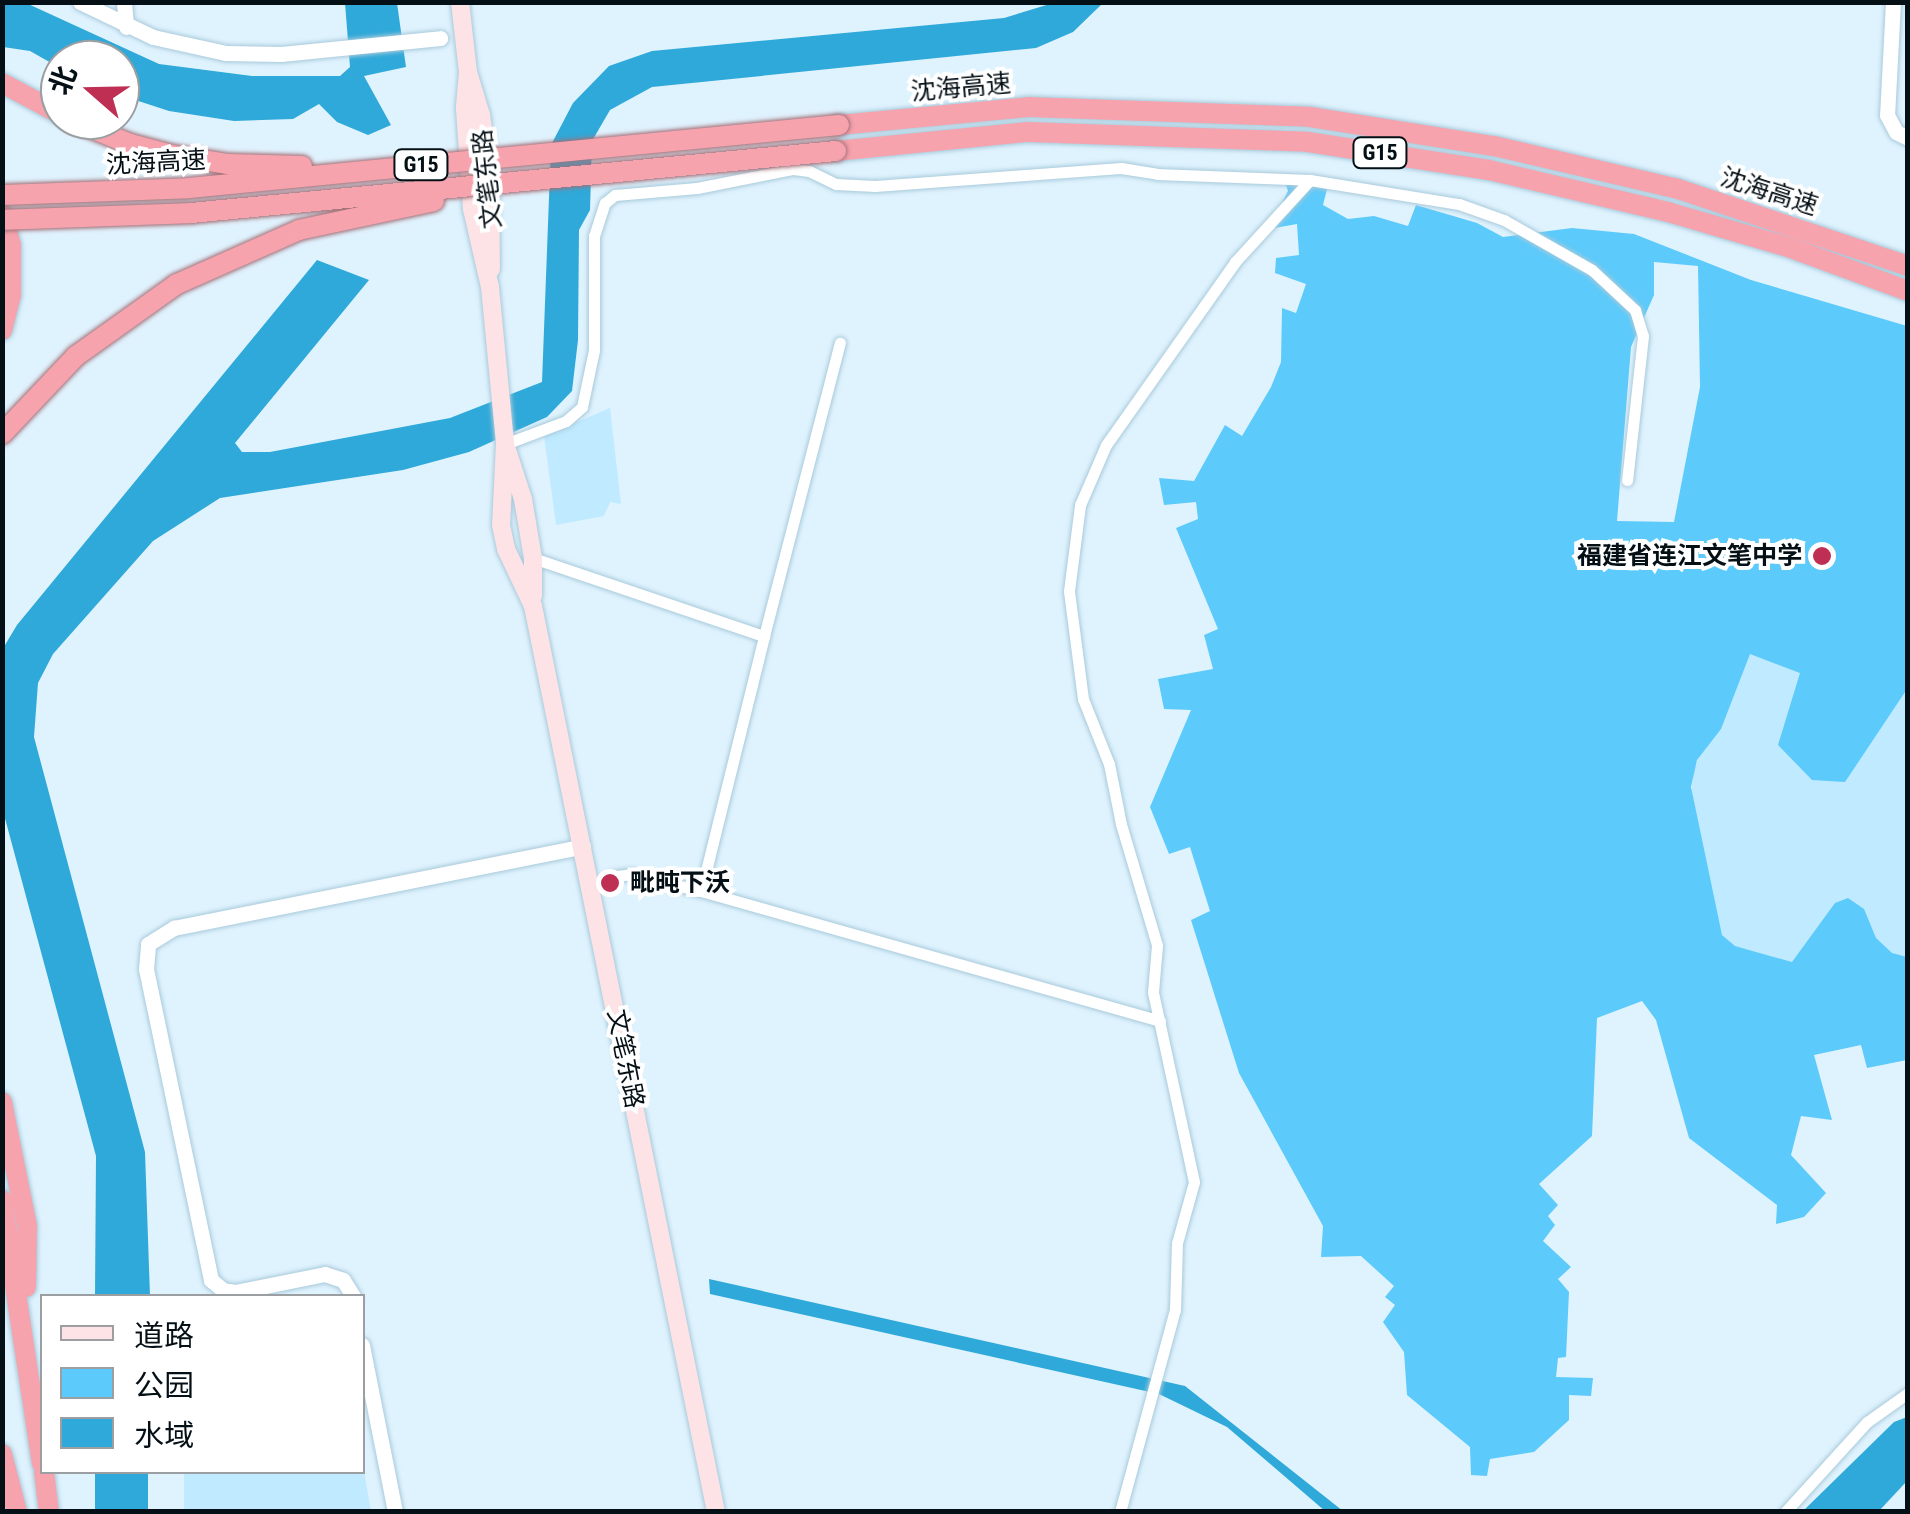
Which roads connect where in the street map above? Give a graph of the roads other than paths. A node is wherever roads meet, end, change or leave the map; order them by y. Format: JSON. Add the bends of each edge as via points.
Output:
{"nodes":[{"id":1,"x":80,"y":2,"type":"edge"},
{"id":2,"x":124,"y":2,"type":"edge"},
{"id":3,"x":460,"y":2,"type":"edge"},
{"id":4,"x":1893,"y":2,"type":"edge"},
{"id":5,"x":126,"y":27,"type":"junction"},
{"id":6,"x":440,"y":38,"type":"dead end"},
{"id":7,"x":2,"y":84,"type":"edge"},
{"id":8,"x":40,"y":104,"type":"edge"},
{"id":9,"x":1908,"y":138,"type":"edge"},
{"id":10,"x":120,"y":140,"type":"edge"},
{"id":11,"x":504,"y":157,"type":"junction"},
{"id":12,"x":1310,"y":180,"type":"junction"},
{"id":13,"x":522,"y":181,"type":"junction"},
{"id":14,"x":2,"y":195,"type":"edge"},
{"id":15,"x":2,"y":217,"type":"edge"},
{"id":16,"x":1908,"y":266,"type":"edge"},
{"id":17,"x":1908,"y":291,"type":"edge"},
{"id":18,"x":2,"y":330,"type":"edge"},
{"id":19,"x":840,"y":343,"type":"dead end"},
{"id":20,"x":2,"y":434,"type":"edge"},
{"id":21,"x":505,"y":444,"type":"junction"},
{"id":22,"x":1628,"y":480,"type":"dead end"},
{"id":23,"x":533,"y":558,"type":"junction"},
{"id":24,"x":533,"y":606,"type":"junction"},
{"id":25,"x":764,"y":636,"type":"junction"},
{"id":26,"x":582,"y":846,"type":"junction"},
{"id":27,"x":610,"y":878,"type":"dead end"},
{"id":28,"x":700,"y":891,"type":"junction"},
{"id":29,"x":1160,"y":1021,"type":"junction"},
{"id":30,"x":2,"y":1102,"type":"edge"},
{"id":31,"x":2,"y":1149,"type":"edge"},
{"id":32,"x":2,"y":1200,"type":"edge"},
{"id":33,"x":2,"y":1246,"type":"edge"},
{"id":34,"x":2,"y":1282,"type":"edge"},
{"id":35,"x":352,"y":1294,"type":"edge"},
{"id":36,"x":22,"y":1319,"type":"junction"},
{"id":37,"x":2,"y":1330,"type":"edge"},
{"id":38,"x":365,"y":1361,"type":"edge"},
{"id":39,"x":1908,"y":1392,"type":"edge"},
{"id":40,"x":40,"y":1450,"type":"edge"},
{"id":41,"x":2,"y":1454,"type":"edge"},
{"id":42,"x":44,"y":1474,"type":"edge"},
{"id":43,"x":17,"y":1512,"type":"edge"},
{"id":44,"x":49,"y":1512,"type":"edge"},
{"id":45,"x":395,"y":1512,"type":"edge"},
{"id":46,"x":716,"y":1512,"type":"edge"},
{"id":47,"x":1120,"y":1512,"type":"edge"},
{"id":48,"x":1785,"y":1512,"type":"edge"}],
"edges":[{"from":1,"to":5,"type":"street"},
{"from":2,"to":5,"type":"street"},
{"from":3,"to":21,"type":"main road","name":"文笔东路","via":[[490,178],[490,287]]},
{"from":4,"to":9,"type":"street","via":[[1887,116]]},
{"from":5,"to":6,"type":"street","via":[[226,53]]},
{"from":7,"to":8,"type":"highway"},
{"from":10,"to":11,"type":"highway","bridge":true,"via":[[228,164],[331,167]]},
{"from":11,"to":14,"type":"highway","name":"沈海高速","number":"G15","bridge":true,"via":[[190,188]]},
{"from":11,"to":16,"type":"highway","name":"沈海高速","number":"G15","bridge":true,"via":[[1028,107],[1310,117],[1494,146],[1675,188]]},
{"from":12,"to":21,"type":"street","via":[[1121,168],[875,186],[836,184],[793,169],[615,195],[605,203],[594,236],[594,350],[582,407],[566,421]]},
{"from":12,"to":22,"type":"street","via":[[1459,204],[1504,220],[1592,270],[1635,310],[1643,336]]},
{"from":12,"to":29,"type":"street","via":[[1235,262],[1106,444],[1080,504],[1070,591],[1083,700],[1109,764],[1157,945]]},
{"from":13,"to":15,"type":"highway","name":"沈海高速","number":"G15","bridge":true,"via":[[191,213]]},
{"from":13,"to":17,"type":"highway","name":"沈海高速","number":"G15","bridge":true,"via":[[1028,132],[1308,142],[1489,170],[1668,212]]},
{"from":13,"to":20,"type":"highway","bridge":true,"via":[[299,230],[235,255],[126,317],[32,398]]},
{"from":15,"to":18,"type":"highway","via":[[11,295]]},
{"from":19,"to":25,"type":"street"},
{"from":21,"to":23,"type":"main road","name":"文笔东路"},
{"from":21,"to":24,"type":"main road","name":"文笔东路","via":[[501,525]]},
{"from":23,"to":24,"type":"main road","name":"文笔东路"},
{"from":23,"to":25,"type":"street"},
{"from":24,"to":26,"type":"main road","name":"文笔东路"},
{"from":25,"to":28,"type":"street"},
{"from":26,"to":35,"type":"street","via":[[174,928],[148,944],[149,984],[210,1280],[234,1292],[325,1274],[343,1280]]},
{"from":26,"to":46,"type":"main road","name":"文笔东路"},
{"from":27,"to":28,"type":"street","via":[[631,874]]},
{"from":28,"to":29,"type":"street"},
{"from":29,"to":47,"type":"street","via":[[1194,1182],[1177,1243],[1175,1310]]},
{"from":30,"to":36,"type":"highway","via":[[28,1226]]},
{"from":31,"to":36,"type":"highway","via":[[23,1267]]},
{"from":32,"to":36,"type":"highway"},
{"from":33,"to":36,"type":"highway"},
{"from":34,"to":36,"type":"highway"},
{"from":36,"to":37,"type":"highway"},
{"from":36,"to":40,"type":"highway"},
{"from":38,"to":45,"type":"street"},
{"from":39,"to":48,"type":"street","via":[[1866,1422]]},
{"from":41,"to":43,"type":"highway"},
{"from":42,"to":44,"type":"highway"}]}
